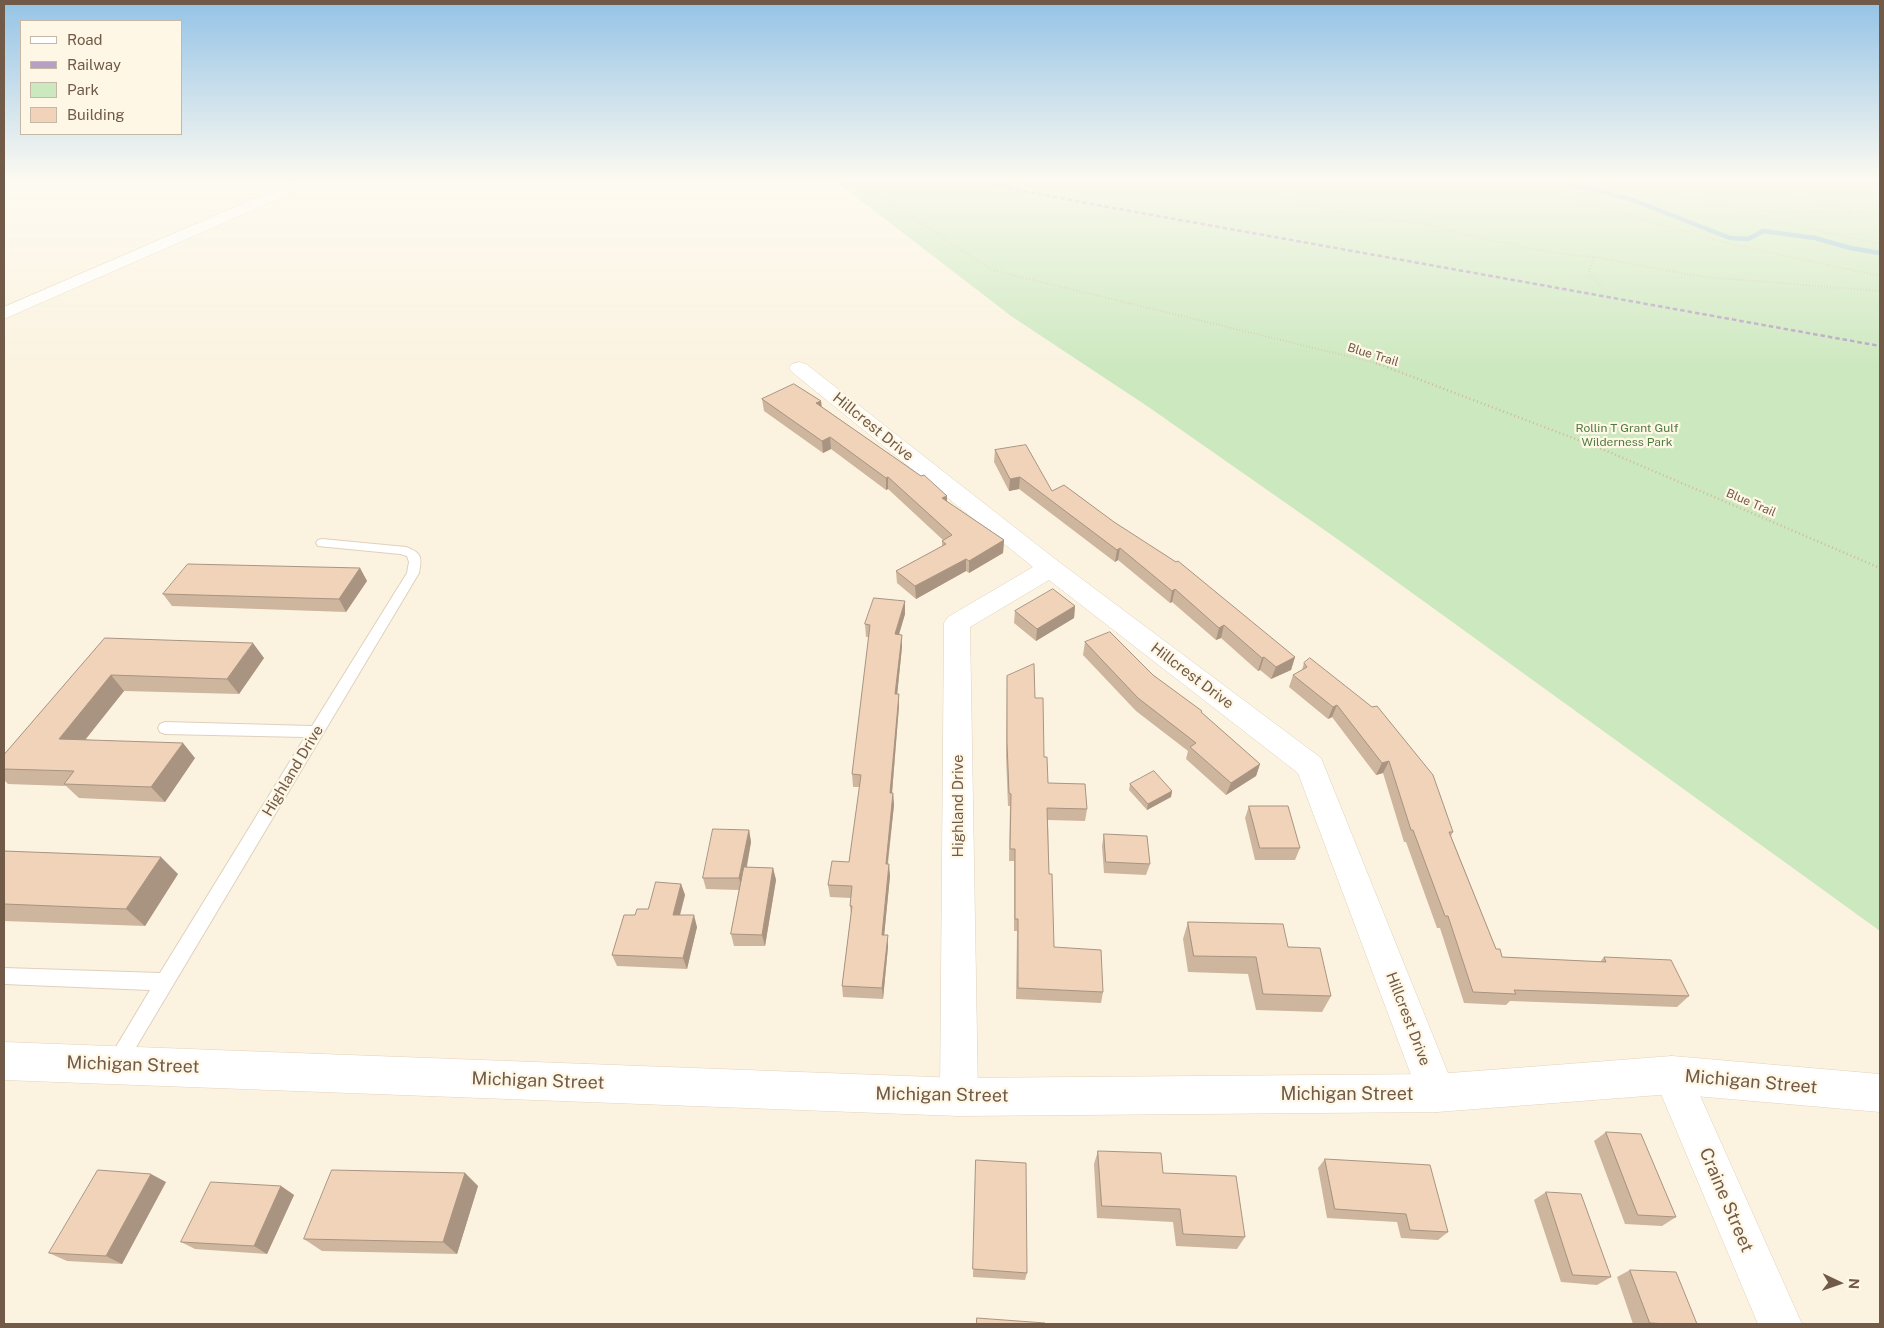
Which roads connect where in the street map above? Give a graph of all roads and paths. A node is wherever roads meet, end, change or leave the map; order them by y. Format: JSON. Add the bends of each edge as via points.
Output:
{"nodes":[{"id":1,"x":164,"y":244,"type":"edge"},
{"id":2,"x":953,"y":244,"type":"edge"},
{"id":3,"x":1509,"y":244,"type":"edge"},
{"id":4,"x":1730,"y":244,"type":"edge"},
{"id":5,"x":1594,"y":257,"type":"junction"},
{"id":6,"x":1880,"y":276,"type":"edge"},
{"id":7,"x":1600,"y":286,"type":"dead end"},
{"id":8,"x":1880,"y":291,"type":"edge"},
{"id":9,"x":4,"y":314,"type":"edge"},
{"id":10,"x":799,"y":368,"type":"dead end"},
{"id":11,"x":322,"y":543,"type":"dead end"},
{"id":12,"x":1050,"y":568,"type":"junction"},
{"id":13,"x":1880,"y":568,"type":"edge"},
{"id":14,"x":165,"y":728,"type":"dead end"},
{"id":15,"x":317,"y":732,"type":"junction"},
{"id":16,"x":4,"y":976,"type":"edge"},
{"id":17,"x":164,"y":982,"type":"junction"},
{"id":18,"x":4,"y":1060,"type":"edge"},
{"id":19,"x":114,"y":1065,"type":"junction"},
{"id":20,"x":1672,"y":1075,"type":"junction"},
{"id":21,"x":1437,"y":1093,"type":"junction"},
{"id":22,"x":1880,"y":1093,"type":"edge"},
{"id":23,"x":959,"y":1097,"type":"junction"},
{"id":24,"x":1780,"y":1324,"type":"edge"}],
"edges":[{"from":1,"to":9,"type":"street"},
{"from":2,"to":13,"type":"path","name":"Blue Trail","via":[[992,270],[1374,362],[1602,449]]},
{"from":3,"to":5,"type":"path"},
{"from":4,"to":6,"type":"path"},
{"from":5,"to":7,"type":"path","via":[[1589,273]]},
{"from":5,"to":8,"type":"path","via":[[1704,278]]},
{"from":10,"to":12,"type":"street","name":"Hillcrest Drive"},
{"from":11,"to":15,"type":"lane","name":"Highland Drive","via":[[402,550],[413,554],[415,562],[413,573]]},
{"from":12,"to":21,"type":"street","name":"Hillcrest Drive","via":[[1310,766]]},
{"from":12,"to":23,"type":"street","name":"Highland Drive","via":[[957,623]]},
{"from":14,"to":15,"type":"lane"},
{"from":15,"to":17,"type":"lane","name":"Highland Drive"},
{"from":16,"to":17,"type":"lane"},
{"from":17,"to":19,"type":"lane","name":"Highland Drive"},
{"from":18,"to":19,"type":"street","name":"Michigan Street"},
{"from":19,"to":23,"type":"street","name":"Michigan Street"},
{"from":20,"to":21,"type":"street","name":"Michigan Street"},
{"from":20,"to":22,"type":"street","name":"Michigan Street"},
{"from":20,"to":24,"type":"street","name":"Craine Street"},
{"from":21,"to":23,"type":"street","name":"Michigan Street"}]}
